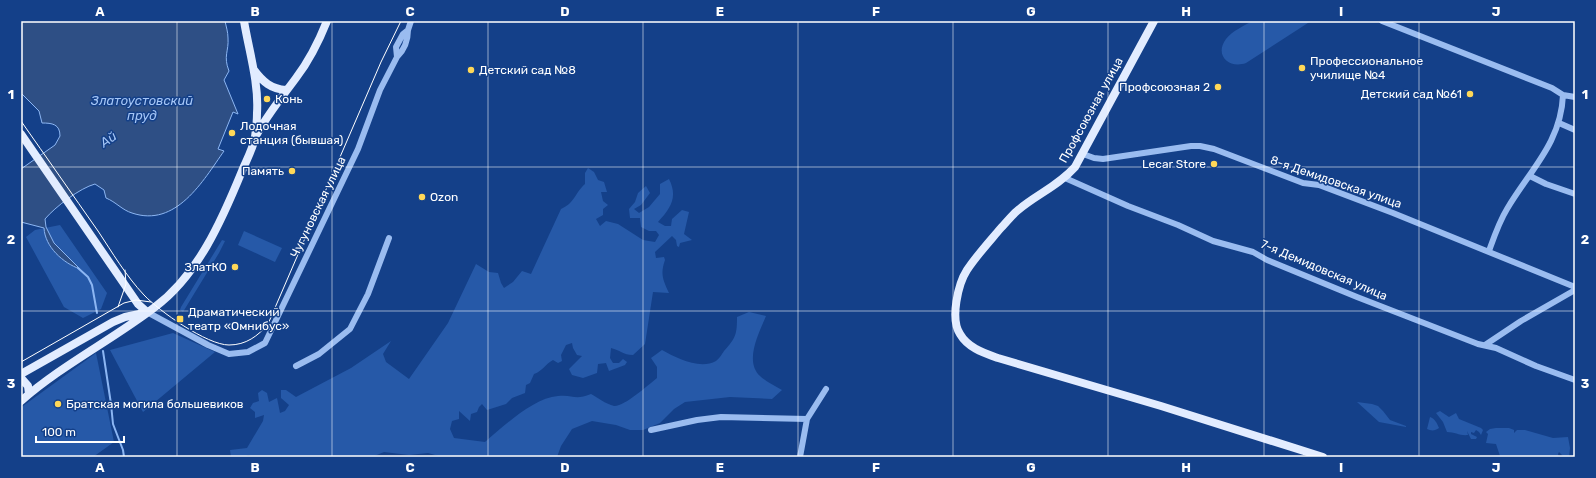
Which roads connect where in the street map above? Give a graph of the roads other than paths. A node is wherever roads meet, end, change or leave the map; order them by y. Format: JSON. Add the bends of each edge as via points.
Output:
{"nodes":[{"id":1,"x":244,"y":21,"type":"edge"},
{"id":2,"x":327,"y":21,"type":"edge"},
{"id":3,"x":411,"y":21,"type":"edge"},
{"id":4,"x":1154,"y":21,"type":"edge"},
{"id":5,"x":1382,"y":21,"type":"edge"},
{"id":6,"x":253,"y":68,"type":"junction"},
{"id":7,"x":286,"y":90,"type":"junction"},
{"id":8,"x":1563,"y":95,"type":"junction"},
{"id":9,"x":1575,"y":97,"type":"edge"},
{"id":10,"x":1559,"y":123,"type":"junction"},
{"id":11,"x":1575,"y":130,"type":"edge"},
{"id":12,"x":21,"y":134,"type":"edge"},
{"id":13,"x":255,"y":139,"type":"junction"},
{"id":14,"x":1082,"y":154,"type":"junction"},
{"id":15,"x":1530,"y":176,"type":"junction"},
{"id":16,"x":1065,"y":178,"type":"junction"},
{"id":17,"x":1575,"y":194,"type":"edge"},
{"id":18,"x":389,"y":238,"type":"dead end"},
{"id":19,"x":1489,"y":251,"type":"junction"},
{"id":20,"x":1575,"y":287,"type":"edge"},
{"id":21,"x":1575,"y":290,"type":"edge"},
{"id":22,"x":147,"y":312,"type":"junction"},
{"id":23,"x":1485,"y":345,"type":"junction"},
{"id":24,"x":296,"y":366,"type":"dead end"},
{"id":25,"x":21,"y":374,"type":"edge"},
{"id":26,"x":21,"y":378,"type":"edge"},
{"id":27,"x":1575,"y":380,"type":"edge"},
{"id":28,"x":826,"y":389,"type":"dead end"},
{"id":29,"x":29,"y":394,"type":"junction"},
{"id":30,"x":21,"y":401,"type":"edge"},
{"id":31,"x":807,"y":419,"type":"junction"},
{"id":32,"x":651,"y":430,"type":"dead end"},
{"id":33,"x":800,"y":457,"type":"edge"},
{"id":34,"x":1323,"y":457,"type":"edge"}],
"edges":[{"from":1,"to":6,"type":"main road"},
{"from":2,"to":7,"type":"main road","via":[[306,62]]},
{"from":3,"to":22,"type":"street","name":"Чугуновская улица","via":[[396,47],[397,57],[380,90],[358,149],[265,343],[248,352],[229,354]]},
{"from":4,"to":14,"type":"main road","name":"Профсоюзная улица"},
{"from":5,"to":8,"type":"street","via":[[1552,88]]},
{"from":6,"to":7,"type":"main road","via":[[268,85],[278,90]]},
{"from":6,"to":13,"type":"main road","via":[[258,113]]},
{"from":7,"to":13,"type":"main road"},
{"from":8,"to":9,"type":"street"},
{"from":8,"to":10,"type":"street"},
{"from":10,"to":11,"type":"street"},
{"from":10,"to":15,"type":"street","via":[[1548,148]]},
{"from":12,"to":22,"type":"main road","via":[[138,304]]},
{"from":13,"to":22,"type":"main road","via":[[207,246],[167,298]]},
{"from":14,"to":16,"type":"main road","name":"Профсоюзная улица"},
{"from":14,"to":19,"type":"street","name":"8-я Демидовская улица","via":[[1103,158],[1191,146],[1214,149],[1303,183],[1318,185]]},
{"from":15,"to":17,"type":"street"},
{"from":15,"to":19,"type":"street","via":[[1507,209]]},
{"from":16,"to":23,"type":"street","name":"7-я Демидовская улица","via":[[1213,241],[1253,252],[1266,260],[1357,297]]},
{"from":16,"to":34,"type":"main road","name":"Профсоюзная улица","via":[[1016,212],[981,250],[966,271],[955,313],[955,322],[965,341],[998,358]]},
{"from":18,"to":24,"type":"street","via":[[368,294],[350,329],[319,354]]},
{"from":19,"to":20,"type":"street","name":"8-я Демидовская улица"},
{"from":21,"to":23,"type":"street"},
{"from":22,"to":25,"type":"main road","via":[[113,322]]},
{"from":22,"to":29,"type":"main road"},
{"from":23,"to":27,"type":"street","name":"7-я Демидовская улица"},
{"from":26,"to":29,"type":"main road","via":[[28,386]]},
{"from":28,"to":31,"type":"street"},
{"from":29,"to":30,"type":"main road"},
{"from":31,"to":32,"type":"street","via":[[721,417]]},
{"from":31,"to":33,"type":"street"}]}
